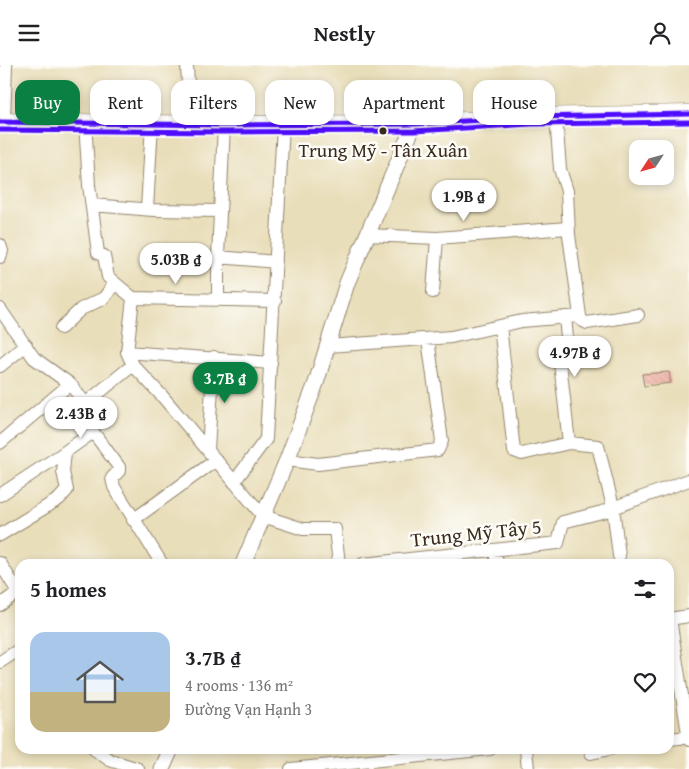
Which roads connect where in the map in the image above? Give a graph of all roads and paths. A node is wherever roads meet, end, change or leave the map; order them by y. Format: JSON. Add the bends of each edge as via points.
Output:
{"nodes":[{"id":1,"x":6,"y":65,"type":"edge"},
{"id":2,"x":187,"y":65,"type":"edge"},
{"id":3,"x":188,"y":80,"type":"edge"},
{"id":4,"x":689,"y":114,"type":"edge"},
{"id":5,"x":556,"y":117,"type":"junction"},
{"id":6,"x":2,"y":122,"type":"edge"},
{"id":7,"x":85,"y":122,"type":"junction"},
{"id":8,"x":90,"y":122,"type":"edge"},
{"id":9,"x":463,"y":122,"type":"edge"},
{"id":10,"x":152,"y":125,"type":"edge"},
{"id":11,"x":224,"y":125,"type":"edge"},
{"id":12,"x":283,"y":125,"type":"edge"},
{"id":13,"x":414,"y":125,"type":"edge"},
{"id":14,"x":92,"y":205,"type":"junction"},
{"id":15,"x":147,"y":209,"type":"junction"},
{"id":16,"x":220,"y":211,"type":"junction"},
{"id":17,"x":568,"y":228,"type":"junction"},
{"id":18,"x":367,"y":235,"type":"junction"},
{"id":19,"x":436,"y":238,"type":"junction"},
{"id":20,"x":0,"y":245,"type":"edge"},
{"id":21,"x":0,"y":257,"type":"edge"},
{"id":22,"x":218,"y":257,"type":"junction"},
{"id":23,"x":276,"y":261,"type":"junction"},
{"id":24,"x":115,"y":283,"type":"junction"},
{"id":25,"x":433,"y":292,"type":"dead end"},
{"id":26,"x":133,"y":298,"type":"junction"},
{"id":27,"x":218,"y":300,"type":"junction"},
{"id":28,"x":275,"y":301,"type":"junction"},
{"id":29,"x":0,"y":309,"type":"edge"},
{"id":30,"x":638,"y":315,"type":"dead end"},
{"id":31,"x":580,"y":316,"type":"junction"},
{"id":32,"x":565,"y":317,"type":"junction"},
{"id":33,"x":500,"y":326,"type":"junction"},
{"id":34,"x":61,"y":328,"type":"dead end"},
{"id":35,"x":428,"y":339,"type":"junction"},
{"id":36,"x":26,"y":345,"type":"junction"},
{"id":37,"x":328,"y":346,"type":"junction"},
{"id":38,"x":127,"y":352,"type":"junction"},
{"id":39,"x":214,"y":357,"type":"junction"},
{"id":40,"x":271,"y":363,"type":"junction"},
{"id":41,"x":133,"y":365,"type":"junction"},
{"id":42,"x":0,"y":366,"type":"edge"},
{"id":43,"x":70,"y":384,"type":"junction"},
{"id":44,"x":85,"y":404,"type":"junction"},
{"id":45,"x":93,"y":432,"type":"junction"},
{"id":46,"x":0,"y":443,"type":"edge"},
{"id":47,"x":568,"y":443,"type":"junction"},
{"id":48,"x":208,"y":449,"type":"junction"},
{"id":49,"x":65,"y":452,"type":"junction"},
{"id":50,"x":216,"y":460,"type":"junction"},
{"id":51,"x":287,"y":460,"type":"junction"},
{"id":52,"x":689,"y":480,"type":"edge"},
{"id":53,"x":234,"y":481,"type":"junction"},
{"id":54,"x":0,"y":495,"type":"edge"},
{"id":55,"x":613,"y":507,"type":"junction"},
{"id":56,"x":263,"y":516,"type":"junction"},
{"id":57,"x":133,"y":520,"type":"junction"},
{"id":58,"x":0,"y":535,"type":"edge"},
{"id":59,"x":495,"y":550,"type":"junction"},
{"id":60,"x":619,"y":556,"type":"dead end"},
{"id":61,"x":159,"y":559,"type":"edge"},
{"id":62,"x":245,"y":559,"type":"edge"},
{"id":63,"x":338,"y":559,"type":"edge"},
{"id":64,"x":410,"y":559,"type":"edge"},
{"id":65,"x":496,"y":559,"type":"edge"},
{"id":66,"x":0,"y":563,"type":"edge"},
{"id":67,"x":15,"y":587,"type":"edge"},
{"id":68,"x":15,"y":596,"type":"edge"},
{"id":69,"x":0,"y":605,"type":"edge"},
{"id":70,"x":689,"y":616,"type":"edge"},
{"id":71,"x":674,"y":618,"type":"edge"},
{"id":72,"x":674,"y":636,"type":"edge"},
{"id":73,"x":15,"y":652,"type":"edge"},
{"id":74,"x":0,"y":661,"type":"edge"},
{"id":75,"x":685,"y":684,"type":"edge"},
{"id":76,"x":689,"y":738,"type":"edge"},
{"id":77,"x":674,"y":739,"type":"edge"},
{"id":78,"x":101,"y":754,"type":"edge"},
{"id":79,"x":168,"y":754,"type":"edge"},
{"id":80,"x":440,"y":754,"type":"edge"},
{"id":81,"x":526,"y":754,"type":"edge"},
{"id":82,"x":138,"y":769,"type":"edge"},
{"id":83,"x":162,"y":769,"type":"edge"},
{"id":84,"x":292,"y":769,"type":"edge"},
{"id":85,"x":528,"y":769,"type":"edge"}],
"edges":[{"from":1,"to":6,"type":"street"},
{"from":2,"to":3,"type":"street"},
{"from":4,"to":5,"type":"main road"},
{"from":5,"to":9,"type":"main road"},
{"from":5,"to":17,"type":"street","via":[[560,173],[567,195]]},
{"from":6,"to":7,"type":"main road"},
{"from":7,"to":8,"type":"main road"},
{"from":7,"to":14,"type":"street"},
{"from":10,"to":15,"type":"street"},
{"from":11,"to":16,"type":"street"},
{"from":12,"to":23,"type":"street"},
{"from":13,"to":18,"type":"street"},
{"from":14,"to":15,"type":"street"},
{"from":14,"to":24,"type":"street","via":[[98,253],[104,256],[108,277]]},
{"from":15,"to":16,"type":"street"},
{"from":16,"to":22,"type":"street"},
{"from":17,"to":19,"type":"street"},
{"from":17,"to":31,"type":"street"},
{"from":18,"to":19,"type":"street"},
{"from":18,"to":37,"type":"street"},
{"from":19,"to":25,"type":"street"},
{"from":20,"to":21,"type":"street"},
{"from":22,"to":23,"type":"street"},
{"from":22,"to":27,"type":"street"},
{"from":23,"to":28,"type":"street"},
{"from":24,"to":26,"type":"street"},
{"from":24,"to":34,"type":"street","via":[[104,298],[81,309]]},
{"from":26,"to":27,"type":"street"},
{"from":26,"to":38,"type":"street"},
{"from":27,"to":28,"type":"street"},
{"from":28,"to":40,"type":"street"},
{"from":29,"to":36,"type":"street"},
{"from":30,"to":31,"type":"street","via":[[587,323]]},
{"from":31,"to":32,"type":"street"},
{"from":32,"to":33,"type":"street"},
{"from":32,"to":47,"type":"street","via":[[568,348],[560,363]]},
{"from":33,"to":35,"type":"street"},
{"from":33,"to":47,"type":"street","via":[[514,451],[522,455]]},
{"from":35,"to":37,"type":"street"},
{"from":35,"to":51,"type":"street","via":[[442,441],[438,450],[318,464]]},
{"from":36,"to":42,"type":"street"},
{"from":36,"to":43,"type":"street","via":[[44,367]]},
{"from":37,"to":51,"type":"street"},
{"from":38,"to":39,"type":"street"},
{"from":38,"to":41,"type":"street"},
{"from":39,"to":40,"type":"street"},
{"from":39,"to":48,"type":"street"},
{"from":40,"to":53,"type":"street","via":[[266,439]]},
{"from":41,"to":44,"type":"street"},
{"from":41,"to":48,"type":"street"},
{"from":43,"to":44,"type":"street"},
{"from":43,"to":46,"type":"street"},
{"from":44,"to":45,"type":"street"},
{"from":45,"to":49,"type":"street"},
{"from":45,"to":57,"type":"street","via":[[119,467],[112,481]]},
{"from":47,"to":55,"type":"street","via":[[598,446]]},
{"from":48,"to":50,"type":"street"},
{"from":49,"to":54,"type":"street"},
{"from":49,"to":58,"type":"street","via":[[62,472],[67,490],[59,499]]},
{"from":50,"to":53,"type":"street"},
{"from":50,"to":57,"type":"street"},
{"from":51,"to":56,"type":"street"},
{"from":52,"to":55,"type":"street","name":"Trung Mỹ Tây 5"},
{"from":53,"to":56,"type":"street"},
{"from":55,"to":59,"type":"street","name":"Trung Mỹ Tây 5","via":[[563,521],[558,543]]},
{"from":55,"to":60,"type":"street"},
{"from":56,"to":62,"type":"street"},
{"from":56,"to":63,"type":"street","via":[[303,529],[335,529]]},
{"from":57,"to":61,"type":"street"},
{"from":59,"to":64,"type":"street","name":"Trung Mỹ Tây 5"},
{"from":59,"to":65,"type":"street"},
{"from":66,"to":67,"type":"street"},
{"from":68,"to":69,"type":"street"},
{"from":70,"to":71,"type":"street"},
{"from":72,"to":75,"type":"street"},
{"from":73,"to":74,"type":"street"},
{"from":75,"to":76,"type":"street"},
{"from":76,"to":77,"type":"street"},
{"from":78,"to":82,"type":"street"},
{"from":79,"to":83,"type":"street"},
{"from":80,"to":84,"type":"street"},
{"from":81,"to":85,"type":"street"}]}
